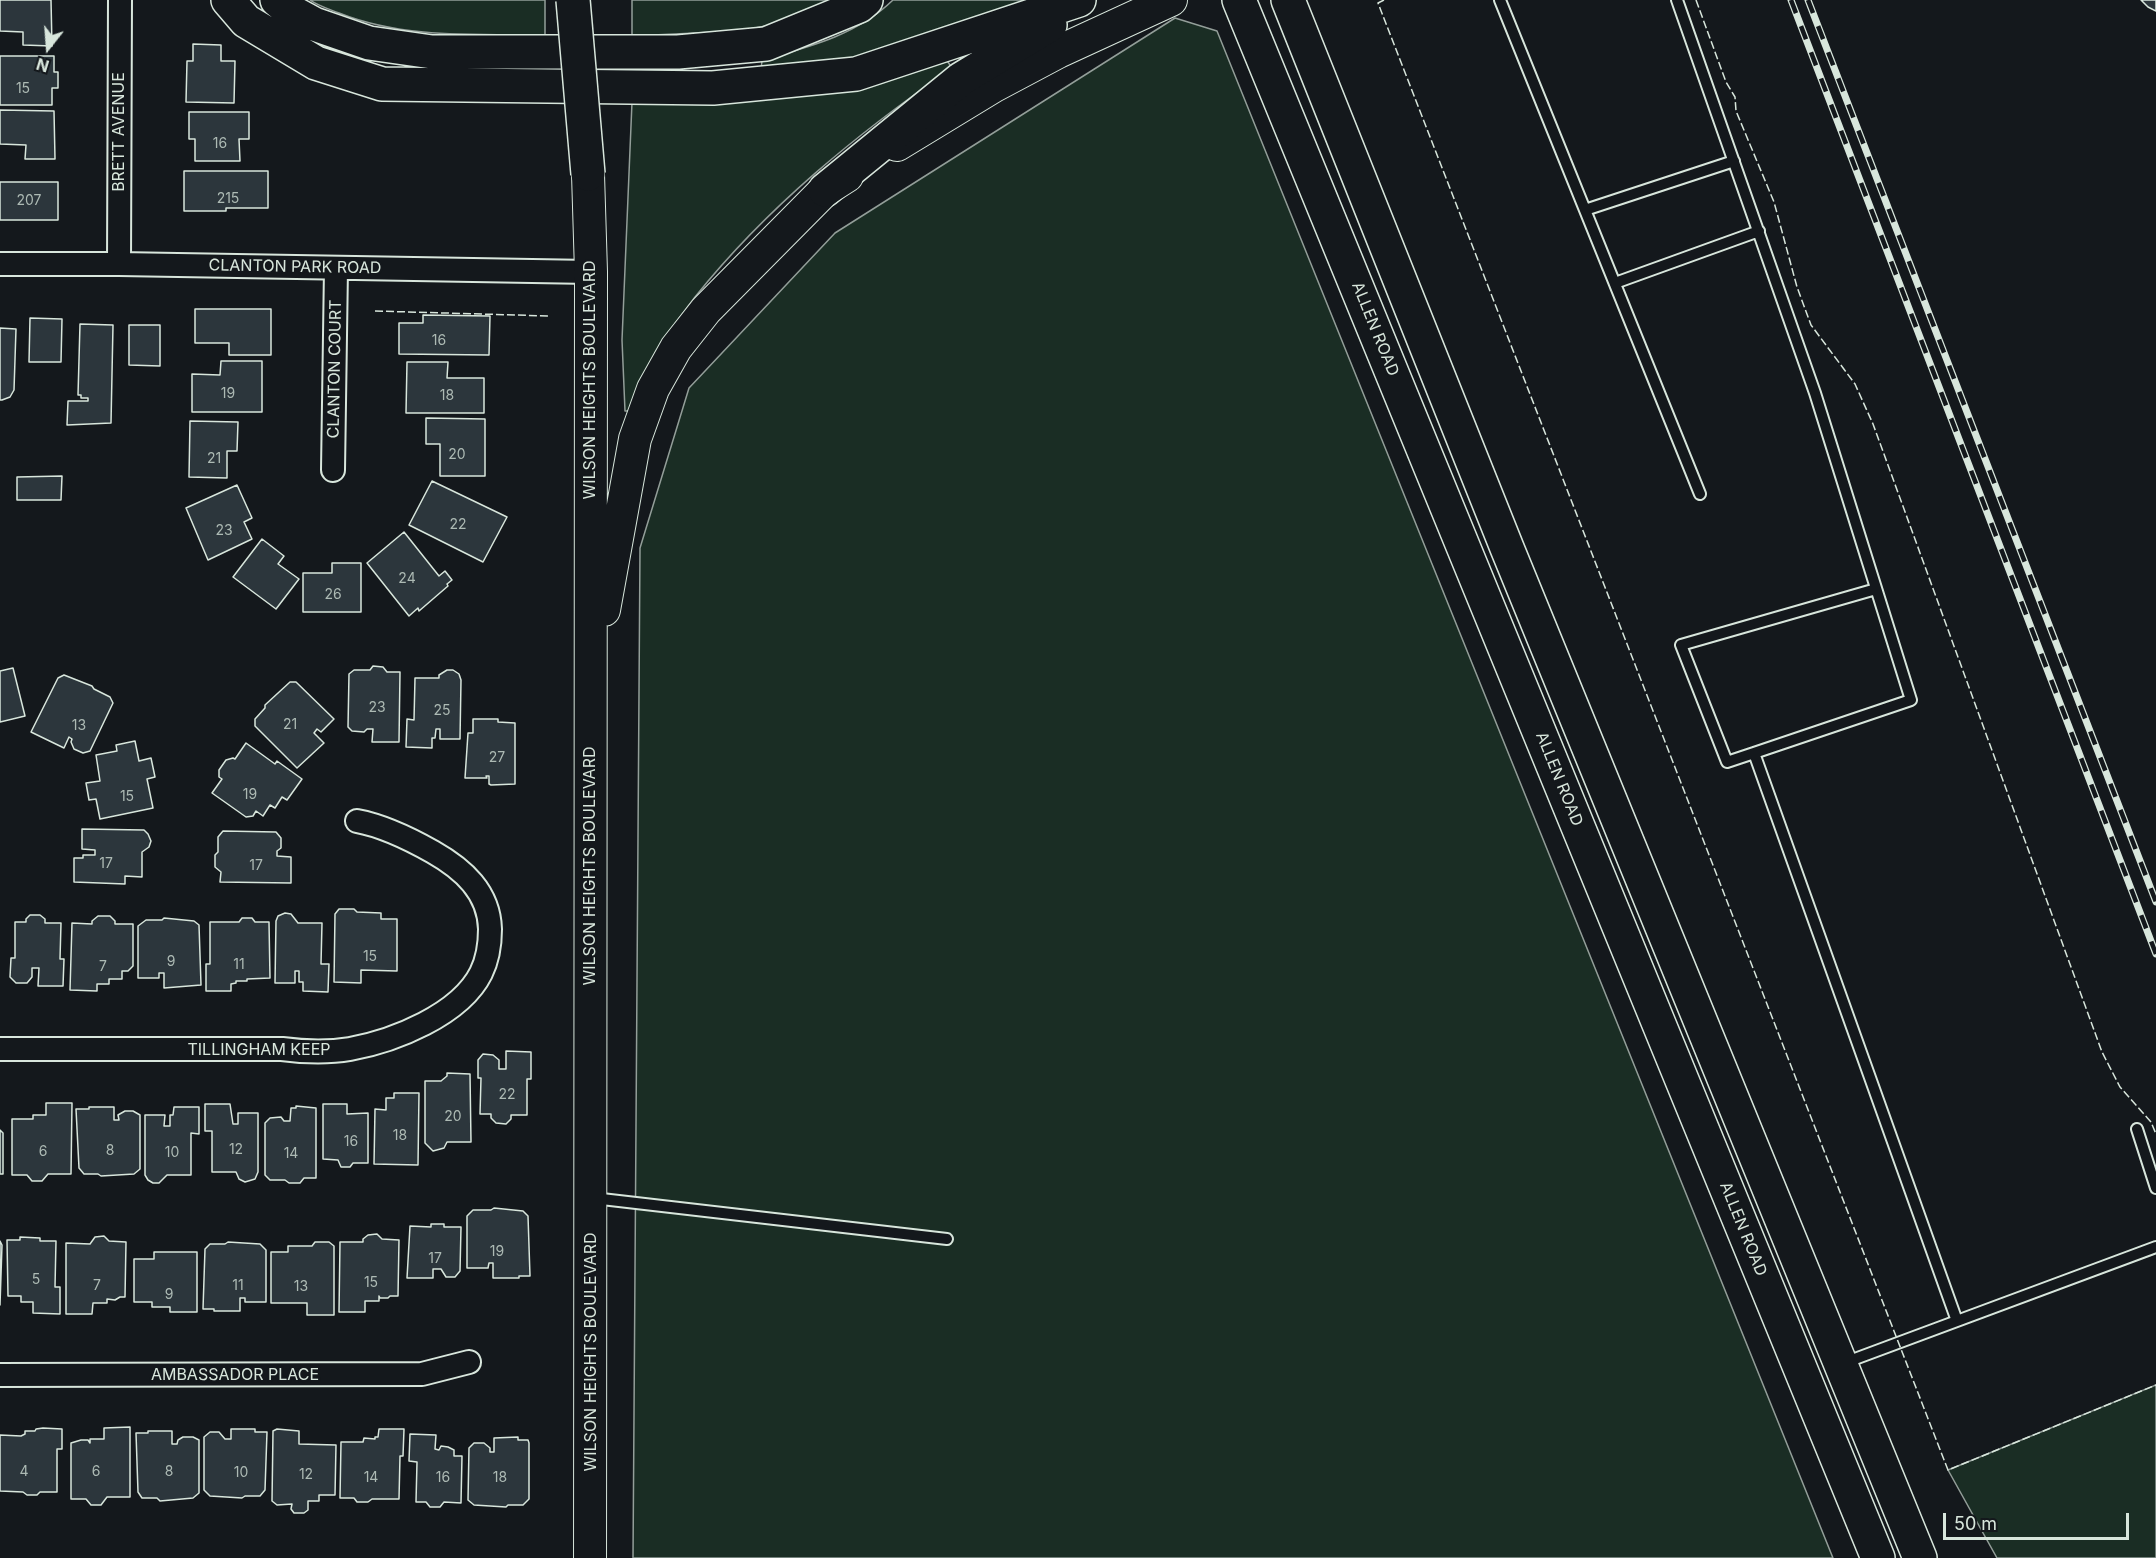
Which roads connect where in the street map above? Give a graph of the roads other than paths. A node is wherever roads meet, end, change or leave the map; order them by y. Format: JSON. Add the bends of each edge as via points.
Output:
{"nodes":[{"id":1,"x":120,"y":0,"type":"edge"},
{"id":2,"x":228,"y":0,"type":"edge"},
{"id":3,"x":276,"y":0,"type":"edge"},
{"id":4,"x":573,"y":0,"type":"edge"},
{"id":5,"x":866,"y":0,"type":"edge"},
{"id":6,"x":1079,"y":0,"type":"edge"},
{"id":7,"x":1090,"y":0,"type":"edge"},
{"id":8,"x":1171,"y":0,"type":"edge"},
{"id":9,"x":1239,"y":0,"type":"edge"},
{"id":10,"x":1288,"y":0,"type":"edge"},
{"id":11,"x":1500,"y":0,"type":"edge"},
{"id":12,"x":1677,"y":0,"type":"edge"},
{"id":13,"x":1734,"y":161,"type":"junction"},
{"id":14,"x":588,"y":174,"type":"joint"},
{"id":15,"x":825,"y":190,"type":"junction"},
{"id":16,"x":1585,"y":210,"type":"junction"},
{"id":17,"x":1759,"y":231,"type":"junction"},
{"id":18,"x":0,"y":264,"type":"edge"},
{"id":19,"x":119,"y":264,"type":"junction"},
{"id":20,"x":336,"y":268,"type":"junction"},
{"id":21,"x":591,"y":272,"type":"junction"},
{"id":22,"x":1614,"y":283,"type":"junction"},
{"id":23,"x":333,"y":470,"type":"dead end"},
{"id":24,"x":1700,"y":494,"type":"dead end"},
{"id":25,"x":1876,"y":589,"type":"junction"},
{"id":26,"x":590,"y":693,"type":"junction"},
{"id":27,"x":1754,"y":753,"type":"junction"},
{"id":28,"x":357,"y":821,"type":"dead end"},
{"id":29,"x":0,"y":1048,"type":"edge"},
{"id":30,"x":2137,"y":1129,"type":"dead end"},
{"id":31,"x":2156,"y":1188,"type":"edge"},
{"id":32,"x":591,"y":1198,"type":"junction"},
{"id":33,"x":947,"y":1239,"type":"dead end"},
{"id":34,"x":2156,"y":1247,"type":"edge"},
{"id":35,"x":1957,"y":1321,"type":"junction"},
{"id":36,"x":469,"y":1362,"type":"dead end"},
{"id":37,"x":1841,"y":1364,"type":"junction"},
{"id":38,"x":0,"y":1375,"type":"edge"},
{"id":39,"x":590,"y":1558,"type":"edge"},
{"id":40,"x":1878,"y":1558,"type":"edge"},
{"id":41,"x":1920,"y":1558,"type":"edge"}],
"edges":[{"from":1,"to":19,"type":"street","name":"BRETT AVENUE"},
{"from":2,"to":6,"type":"main road","via":[[246,21],[316,63],[381,84],[713,88],[856,74]]},
{"from":3,"to":5,"type":"main road","via":[[314,24],[358,40],[421,51],[678,52],[766,44]]},
{"from":4,"to":14,"type":"main road","bridge":true},
{"from":7,"to":15,"type":"main road","via":[[961,79]]},
{"from":8,"to":15,"type":"main road","via":[[994,86]]},
{"from":9,"to":40,"type":"main road","name":"ALLEN ROAD"},
{"from":10,"to":37,"type":"main road"},
{"from":11,"to":16,"type":"lane"},
{"from":12,"to":13,"type":"lane"},
{"from":13,"to":16,"type":"lane"},
{"from":13,"to":17,"type":"lane"},
{"from":14,"to":21,"type":"main road","name":"WILSON HEIGHTS BOULEVARD"},
{"from":15,"to":26,"type":"main road","via":[[706,310],[676,348],[652,389],[635,439]]},
{"from":16,"to":22,"type":"lane"},
{"from":17,"to":22,"type":"lane"},
{"from":17,"to":25,"type":"lane"},
{"from":18,"to":19,"type":"street","name":"CLANTON PARK ROAD"},
{"from":19,"to":20,"type":"street","name":"CLANTON PARK ROAD"},
{"from":20,"to":21,"type":"street","name":"CLANTON PARK ROAD"},
{"from":20,"to":23,"type":"street","name":"CLANTON COURT"},
{"from":21,"to":26,"type":"main road","name":"WILSON HEIGHTS BOULEVARD"},
{"from":22,"to":24,"type":"lane"},
{"from":25,"to":27,"type":"lane","via":[[1911,700]]},
{"from":25,"to":27,"type":"lane","via":[[1681,645],[1726,762]]},
{"from":26,"to":32,"type":"main road","name":"WILSON HEIGHTS BOULEVARD"},
{"from":27,"to":35,"type":"lane"},
{"from":28,"to":29,"type":"street","name":"TILLINGHAM KEEP","via":[[410,839],[450,862],[475,886],[487,911],[490,943],[481,975],[467,994],[428,1022],[379,1042],[327,1052]]},
{"from":30,"to":31,"type":"lane"},
{"from":32,"to":33,"type":"lane"},
{"from":32,"to":39,"type":"main road","name":"WILSON HEIGHTS BOULEVARD"},
{"from":34,"to":35,"type":"lane"},
{"from":35,"to":37,"type":"lane"},
{"from":36,"to":38,"type":"street","name":"AMBASSADOR PLACE","via":[[422,1374]]},
{"from":37,"to":41,"type":"main road"}]}
